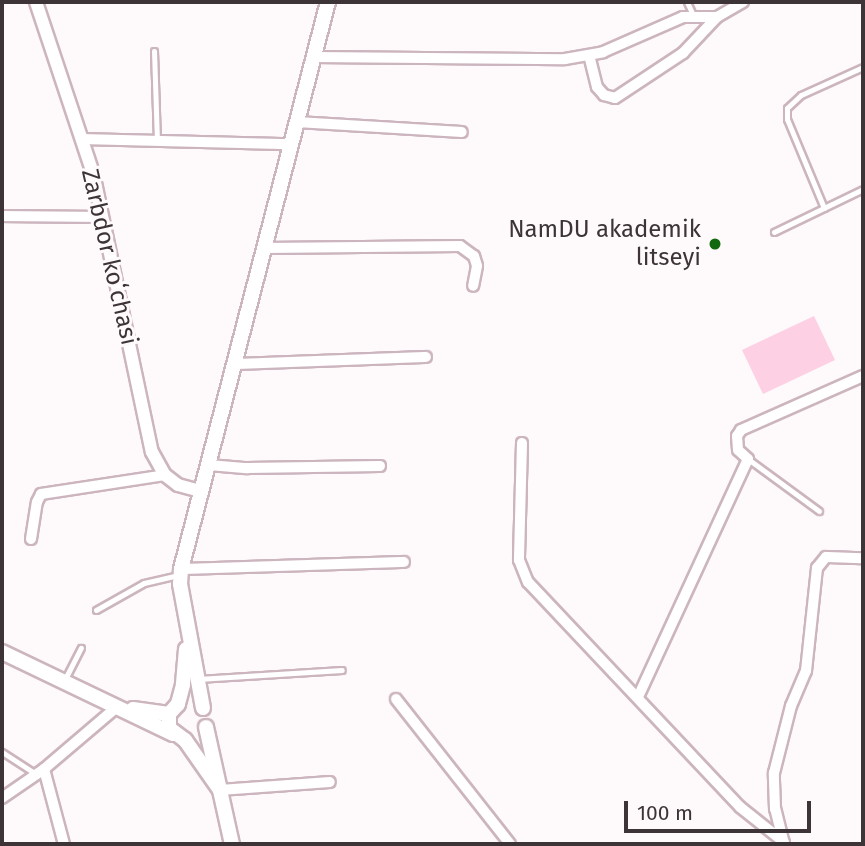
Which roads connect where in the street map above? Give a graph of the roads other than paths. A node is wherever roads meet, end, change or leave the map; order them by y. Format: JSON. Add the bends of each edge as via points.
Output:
{"nodes":[{"id":1,"x":36,"y":2,"type":"edge"},
{"id":2,"x":328,"y":2,"type":"edge"},
{"id":3,"x":687,"y":2,"type":"edge"},
{"id":4,"x":743,"y":2,"type":"edge"},
{"id":5,"x":693,"y":15,"type":"junction"},
{"id":6,"x":717,"y":17,"type":"junction"},
{"id":7,"x":154,"y":51,"type":"dead end"},
{"id":8,"x":589,"y":55,"type":"junction"},
{"id":9,"x":313,"y":57,"type":"junction"},
{"id":10,"x":863,"y":67,"type":"edge"},
{"id":11,"x":297,"y":122,"type":"junction"},
{"id":12,"x":463,"y":132,"type":"dead end"},
{"id":13,"x":81,"y":139,"type":"junction"},
{"id":14,"x":158,"y":140,"type":"junction"},
{"id":15,"x":291,"y":144,"type":"junction"},
{"id":16,"x":863,"y":189,"type":"edge"},
{"id":17,"x":824,"y":208,"type":"junction"},
{"id":18,"x":2,"y":216,"type":"edge"},
{"id":19,"x":101,"y":217,"type":"junction"},
{"id":20,"x":774,"y":232,"type":"dead end"},
{"id":21,"x":265,"y":248,"type":"junction"},
{"id":22,"x":473,"y":286,"type":"dead end"},
{"id":23,"x":426,"y":357,"type":"dead end"},
{"id":24,"x":235,"y":364,"type":"junction"},
{"id":25,"x":863,"y":376,"type":"edge"},
{"id":26,"x":522,"y":443,"type":"dead end"},
{"id":27,"x":748,"y":459,"type":"junction"},
{"id":28,"x":209,"y":465,"type":"junction"},
{"id":29,"x":380,"y":466,"type":"dead end"},
{"id":30,"x":165,"y":475,"type":"junction"},
{"id":31,"x":201,"y":491,"type":"junction"},
{"id":32,"x":819,"y":511,"type":"dead end"},
{"id":33,"x":31,"y":539,"type":"dead end"},
{"id":34,"x":863,"y":558,"type":"edge"},
{"id":35,"x":404,"y":562,"type":"dead end"},
{"id":36,"x":180,"y":572,"type":"junction"},
{"id":37,"x":96,"y":610,"type":"dead end"},
{"id":38,"x":188,"y":627,"type":"junction"},
{"id":39,"x":81,"y":648,"type":"dead end"},
{"id":40,"x":2,"y":652,"type":"edge"},
{"id":41,"x":342,"y":670,"type":"dead end"},
{"id":42,"x":197,"y":679,"type":"junction"},
{"id":43,"x":64,"y":681,"type":"junction"},
{"id":44,"x":638,"y":698,"type":"junction"},
{"id":45,"x":396,"y":699,"type":"dead end"},
{"id":46,"x":118,"y":706,"type":"junction"},
{"id":47,"x":202,"y":708,"type":"junction"},
{"id":48,"x":173,"y":709,"type":"junction"},
{"id":49,"x":206,"y":727,"type":"junction"},
{"id":50,"x":179,"y":737,"type":"junction"},
{"id":51,"x":2,"y":752,"type":"edge"},
{"id":52,"x":40,"y":772,"type":"junction"},
{"id":53,"x":330,"y":782,"type":"dead end"},
{"id":54,"x":220,"y":790,"type":"junction"},
{"id":55,"x":2,"y":797,"type":"edge"},
{"id":56,"x":784,"y":843,"type":"edge"},
{"id":57,"x":64,"y":844,"type":"edge"},
{"id":58,"x":232,"y":844,"type":"edge"},
{"id":59,"x":510,"y":844,"type":"edge"}],
"edges":[{"from":1,"to":13,"type":"street","name":"Zarbdor koʻchasi"},
{"from":2,"to":9,"type":"main road"},
{"from":3,"to":5,"type":"lane"},
{"from":4,"to":6,"type":"street"},
{"from":5,"to":6,"type":"street"},
{"from":5,"to":8,"type":"street"},
{"from":6,"to":8,"type":"street","via":[[683,53],[615,98],[597,87]]},
{"from":7,"to":14,"type":"lane"},
{"from":8,"to":9,"type":"street","via":[[525,61]]},
{"from":9,"to":11,"type":"main road"},
{"from":10,"to":17,"type":"lane","via":[[800,95],[787,108],[787,119]]},
{"from":11,"to":12,"type":"street"},
{"from":11,"to":15,"type":"main road"},
{"from":13,"to":14,"type":"street"},
{"from":13,"to":19,"type":"street","name":"Zarbdor koʻchasi"},
{"from":14,"to":15,"type":"street"},
{"from":15,"to":21,"type":"main road"},
{"from":16,"to":17,"type":"lane"},
{"from":17,"to":20,"type":"lane"},
{"from":18,"to":19,"type":"street"},
{"from":19,"to":30,"type":"street","name":"Zarbdor koʻchasi","via":[[152,452]]},
{"from":21,"to":22,"type":"street","via":[[460,246],[474,257],[477,266]]},
{"from":21,"to":24,"type":"main road"},
{"from":23,"to":24,"type":"street"},
{"from":24,"to":28,"type":"main road"},
{"from":25,"to":27,"type":"street","via":[[741,430],[736,443]]},
{"from":26,"to":44,"type":"street","via":[[519,560],[524,576]]},
{"from":27,"to":32,"type":"lane"},
{"from":27,"to":44,"type":"street"},
{"from":28,"to":29,"type":"street"},
{"from":28,"to":31,"type":"main road"},
{"from":30,"to":31,"type":"street","via":[[178,485]]},
{"from":30,"to":33,"type":"street","via":[[41,494]]},
{"from":31,"to":36,"type":"main road"},
{"from":34,"to":56,"type":"street","via":[[826,557],[817,568],[806,671],[791,706],[774,773],[775,809]]},
{"from":35,"to":36,"type":"street"},
{"from":36,"to":37,"type":"lane","via":[[144,583]]},
{"from":36,"to":38,"type":"main road"},
{"from":38,"to":42,"type":"main road"},
{"from":38,"to":48,"type":"main road","via":[[183,685]]},
{"from":39,"to":43,"type":"lane"},
{"from":40,"to":43,"type":"main road"},
{"from":41,"to":42,"type":"lane"},
{"from":42,"to":47,"type":"main road"},
{"from":43,"to":46,"type":"main road"},
{"from":44,"to":56,"type":"street","via":[[740,807]]},
{"from":45,"to":59,"type":"street"},
{"from":46,"to":48,"type":"main road"},
{"from":46,"to":50,"type":"main road"},
{"from":46,"to":52,"type":"street"},
{"from":47,"to":48,"type":"main road","via":[[191,701]]},
{"from":47,"to":49,"type":"main road"},
{"from":48,"to":50,"type":"main road"},
{"from":49,"to":50,"type":"main road","via":[[198,738]]},
{"from":49,"to":54,"type":"main road"},
{"from":50,"to":54,"type":"main road"},
{"from":51,"to":52,"type":"lane"},
{"from":52,"to":55,"type":"street"},
{"from":52,"to":57,"type":"street"},
{"from":53,"to":54,"type":"street"},
{"from":54,"to":58,"type":"main road"}]}
